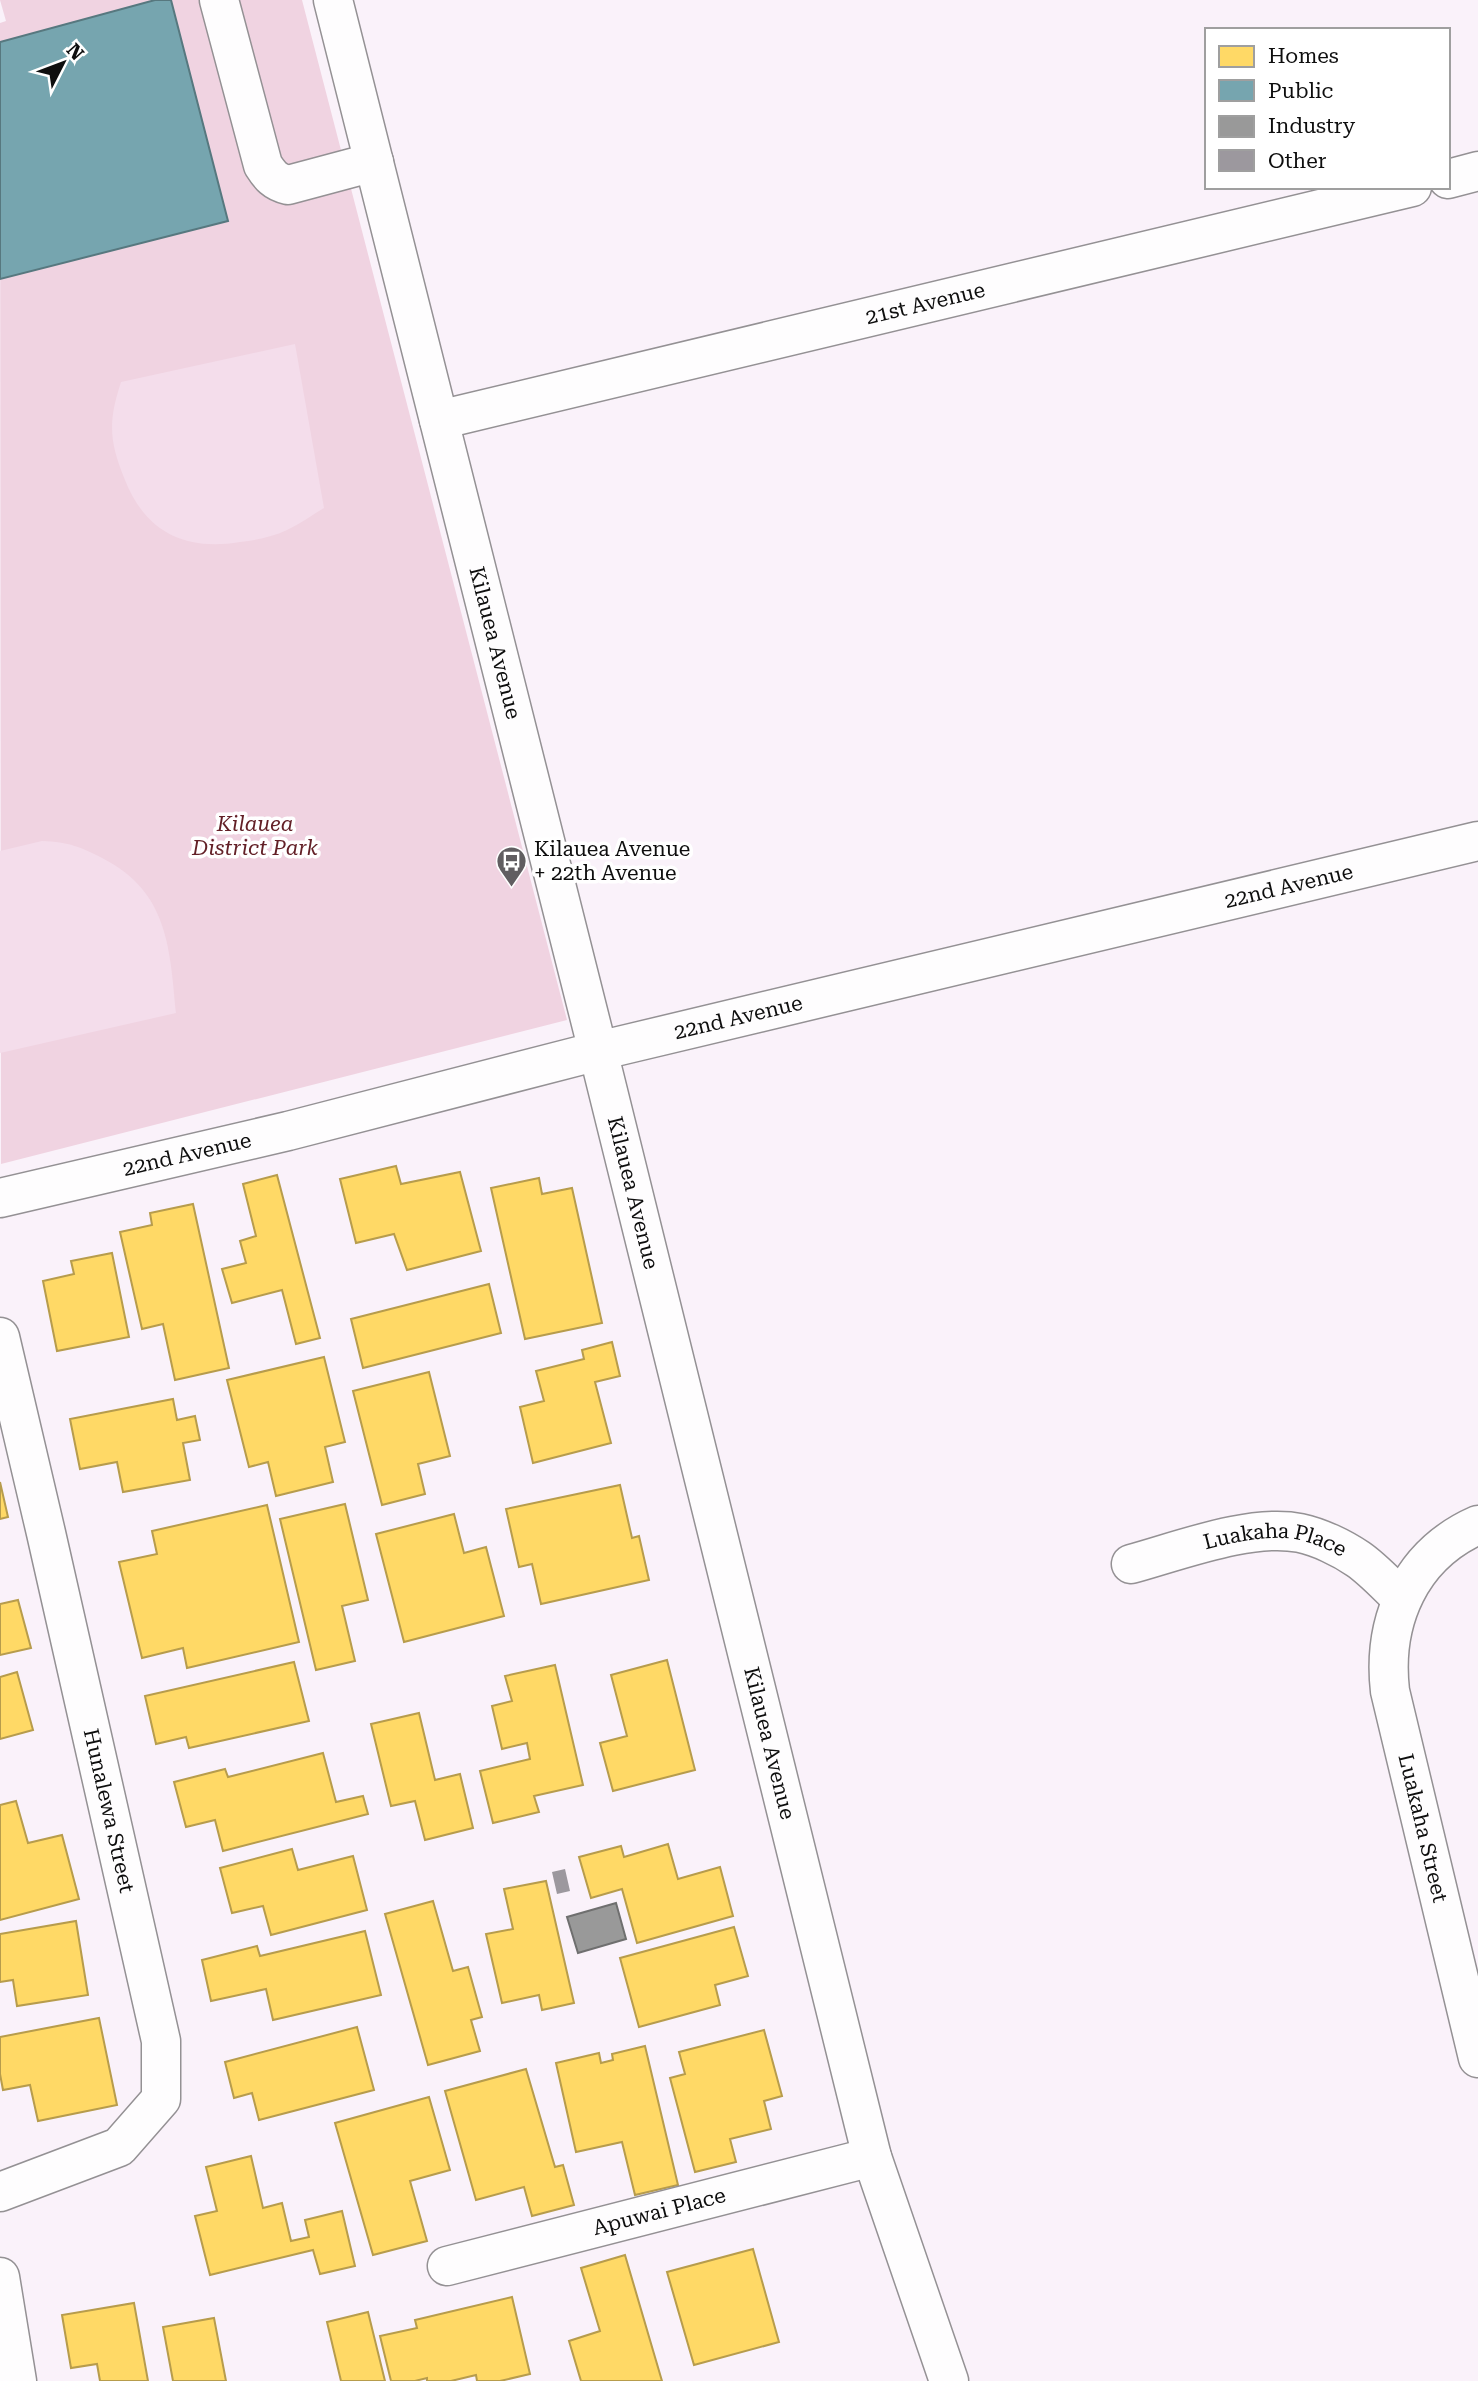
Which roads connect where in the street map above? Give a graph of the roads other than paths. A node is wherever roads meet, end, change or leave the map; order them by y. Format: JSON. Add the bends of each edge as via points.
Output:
{"nodes":[{"id":1,"x":219,"y":0,"type":"edge"},
{"id":2,"x":333,"y":0,"type":"edge"},
{"id":3,"x":374,"y":162,"type":"junction"},
{"id":4,"x":1478,"y":172,"type":"edge"},
{"id":5,"x":1450,"y":179,"type":"edge"},
{"id":6,"x":1404,"y":189,"type":"edge"},
{"id":7,"x":439,"y":420,"type":"junction"},
{"id":8,"x":1478,"y":841,"type":"edge"},
{"id":9,"x":598,"y":1051,"type":"junction"},
{"id":10,"x":0,"y":1198,"type":"edge"},
{"id":11,"x":0,"y":1337,"type":"edge"},
{"id":12,"x":1478,"y":1525,"type":"edge"},
{"id":13,"x":1131,"y":1564,"type":"dead end"},
{"id":14,"x":1402,"y":1599,"type":"junction"},
{"id":15,"x":1478,"y":2058,"type":"edge"},
{"id":16,"x":872,"y":2157,"type":"junction"},
{"id":17,"x":0,"y":2192,"type":"edge"},
{"id":18,"x":447,"y":2266,"type":"dead end"},
{"id":19,"x":0,"y":2277,"type":"edge"},
{"id":20,"x":17,"y":2381,"type":"edge"},
{"id":21,"x":949,"y":2381,"type":"edge"}],
"edges":[{"from":1,"to":3,"type":"street","via":[[269,175],[288,185]]},
{"from":2,"to":3,"type":"street","name":"Kilauea Avenue"},
{"from":3,"to":7,"type":"street","name":"Kilauea Avenue"},
{"from":4,"to":5,"type":"street"},
{"from":6,"to":7,"type":"street","name":"21st Avenue"},
{"from":7,"to":9,"type":"street","name":"Kilauea Avenue"},
{"from":8,"to":9,"type":"street","name":"22nd Avenue"},
{"from":9,"to":10,"type":"street","name":"22nd Avenue","via":[[288,1131]]},
{"from":9,"to":16,"type":"street","name":"Kilauea Avenue"},
{"from":11,"to":17,"type":"street","name":"Hunalewa Street","via":[[161,2041],[162,2099],[119,2147]]},
{"from":12,"to":14,"type":"street","name":"Luakaha Street","via":[[1428,1560]]},
{"from":13,"to":14,"type":"street","name":"Luakaha Place","via":[[1240,1534],[1300,1533],[1360,1560]]},
{"from":14,"to":15,"type":"street","name":"Luakaha Street","via":[[1389,1644],[1390,1691]]},
{"from":16,"to":18,"type":"street","name":"Apuwai Place"},
{"from":16,"to":21,"type":"street","name":"Kilauea Avenue"},
{"from":19,"to":20,"type":"street"}]}
